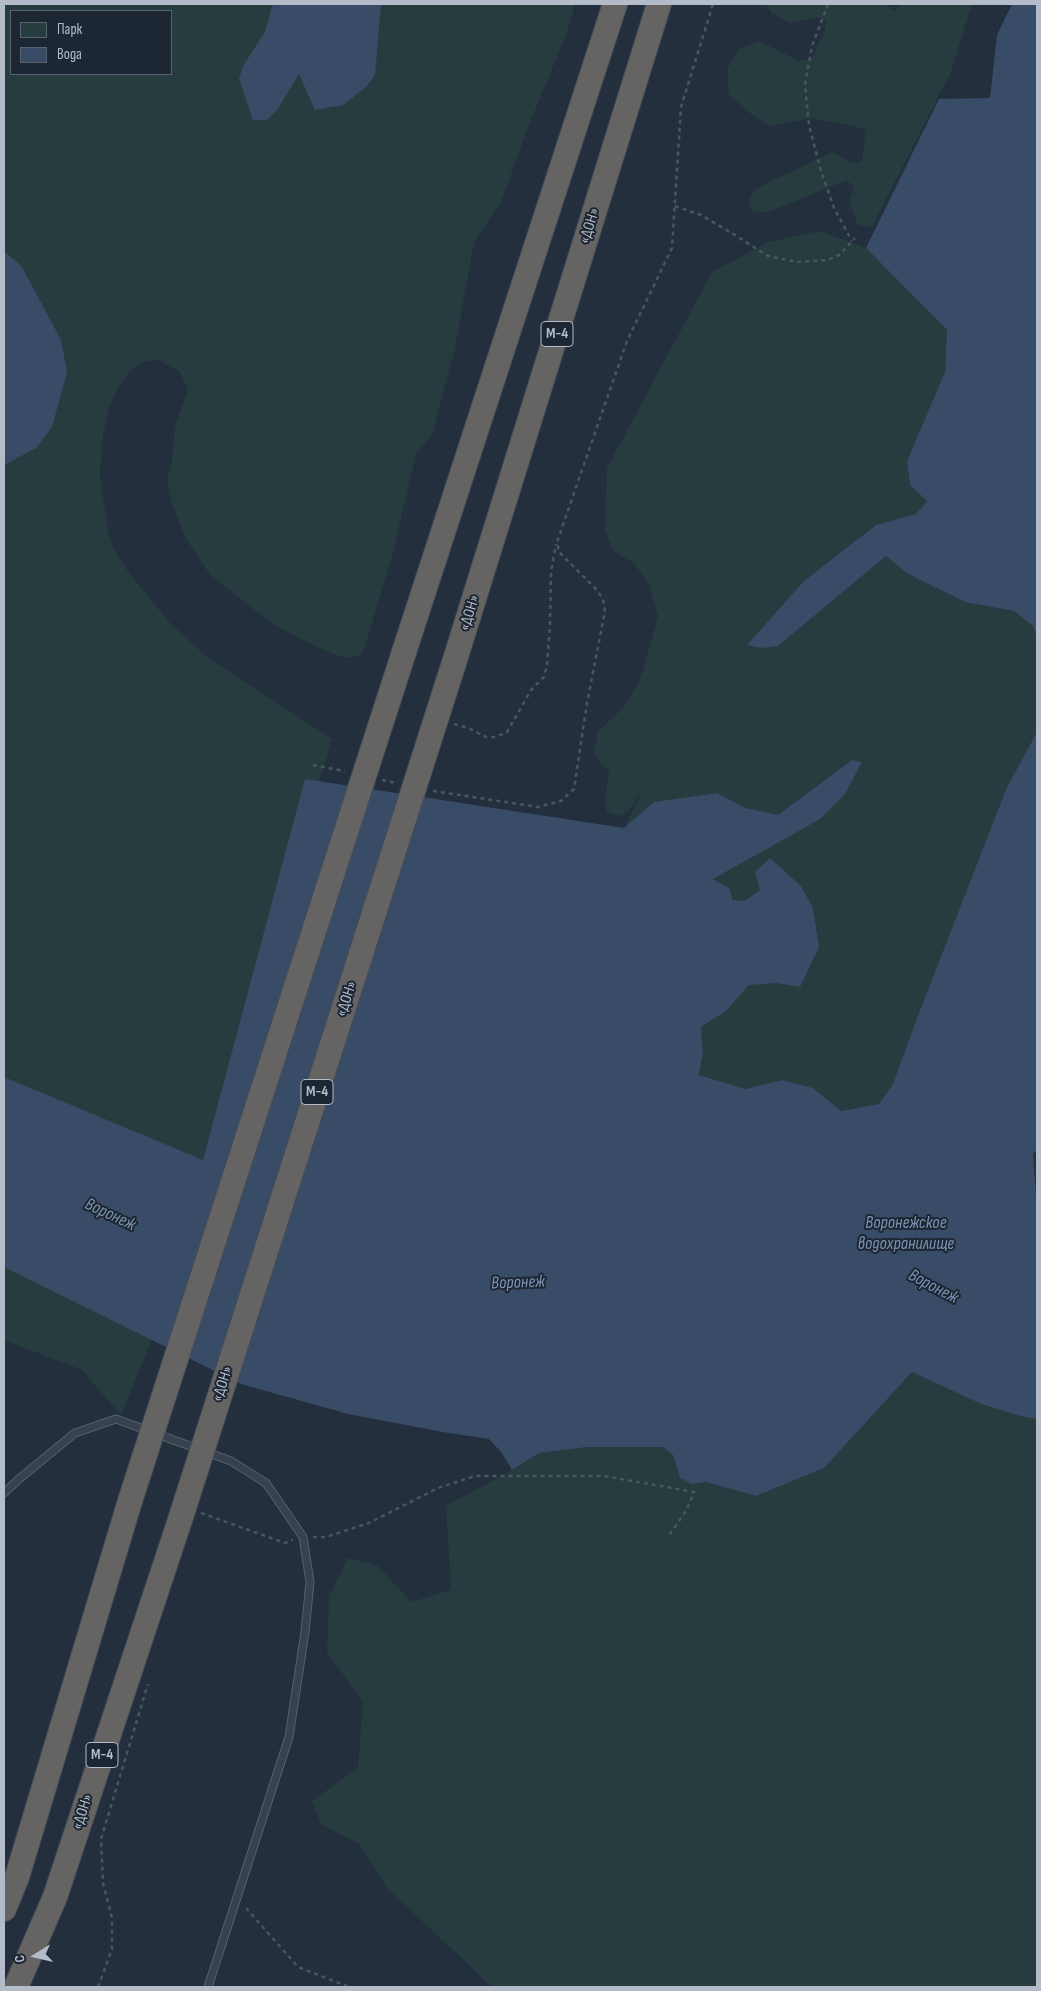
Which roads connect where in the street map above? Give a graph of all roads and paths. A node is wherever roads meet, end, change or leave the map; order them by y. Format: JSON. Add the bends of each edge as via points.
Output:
{"nodes":[{"id":1,"x":615,"y":4,"type":"edge"},
{"id":2,"x":659,"y":4,"type":"edge"},
{"id":3,"x":713,"y":4,"type":"edge"},
{"id":4,"x":828,"y":4,"type":"edge"},
{"id":5,"x":675,"y":206,"type":"junction"},
{"id":6,"x":855,"y":238,"type":"dead end"},
{"id":7,"x":852,"y":242,"type":"junction"},
{"id":8,"x":557,"y":542,"type":"junction"},
{"id":9,"x":453,"y":724,"type":"dead end"},
{"id":10,"x":313,"y":765,"type":"dead end"},
{"id":11,"x":354,"y":774,"type":"dead end"},
{"id":12,"x":373,"y":778,"type":"dead end"},
{"id":13,"x":402,"y":784,"type":"dead end"},
{"id":14,"x":430,"y":790,"type":"dead end"},
{"id":15,"x":4,"y":1493,"type":"edge"},
{"id":16,"x":190,"y":1516,"type":"junction"},
{"id":17,"x":670,"y":1534,"type":"dead end"},
{"id":18,"x":304,"y":1537,"type":"junction"},
{"id":19,"x":101,"y":1839,"type":"dead end"},
{"id":20,"x":238,"y":1898,"type":"junction"},
{"id":21,"x":4,"y":1909,"type":"edge"},
{"id":22,"x":16,"y":1987,"type":"edge"},
{"id":23,"x":98,"y":1987,"type":"edge"},
{"id":24,"x":208,"y":1987,"type":"edge"},
{"id":25,"x":349,"y":1987,"type":"edge"}],
"edges":[{"from":1,"to":21,"type":"highway","bridge":true,"via":[[130,1501],[18,1877]]},
{"from":2,"to":16,"type":"highway","name":"«ДОН»","number":"М-4","bridge":true},
{"from":3,"to":5,"type":"path","via":[[681,107]]},
{"from":4,"to":7,"type":"path","via":[[812,46],[805,85],[809,126],[834,208]]},
{"from":5,"to":7,"type":"path","via":[[701,215],[768,256],[787,260],[828,260],[839,255]]},
{"from":5,"to":8,"type":"path","via":[[672,248],[627,341]]},
{"from":6,"to":7,"type":"path"},
{"from":8,"to":9,"type":"path","via":[[551,572],[550,625],[544,677],[531,690],[507,732],[486,737]]},
{"from":8,"to":14,"type":"path","via":[[559,552],[596,589],[605,612],[574,788],[562,801],[538,807]]},
{"from":10,"to":11,"type":"path"},
{"from":12,"to":13,"type":"path"},
{"from":15,"to":18,"type":"lane","via":[[75,1433],[116,1419],[231,1461],[259,1478],[266,1483]]},
{"from":16,"to":18,"type":"path","via":[[285,1543]]},
{"from":16,"to":22,"type":"highway","name":"«ДОН»","number":"М-4","via":[[55,1897]]},
{"from":17,"to":18,"type":"path","via":[[694,1492],[604,1476],[475,1476],[438,1488],[369,1523],[326,1537]]},
{"from":18,"to":20,"type":"lane","via":[[310,1582],[289,1737]]},
{"from":19,"to":23,"type":"path","via":[[103,1883],[112,1918],[112,1949]]},
{"from":20,"to":24,"type":"lane"},
{"from":20,"to":25,"type":"path","via":[[298,1967]]}]}
